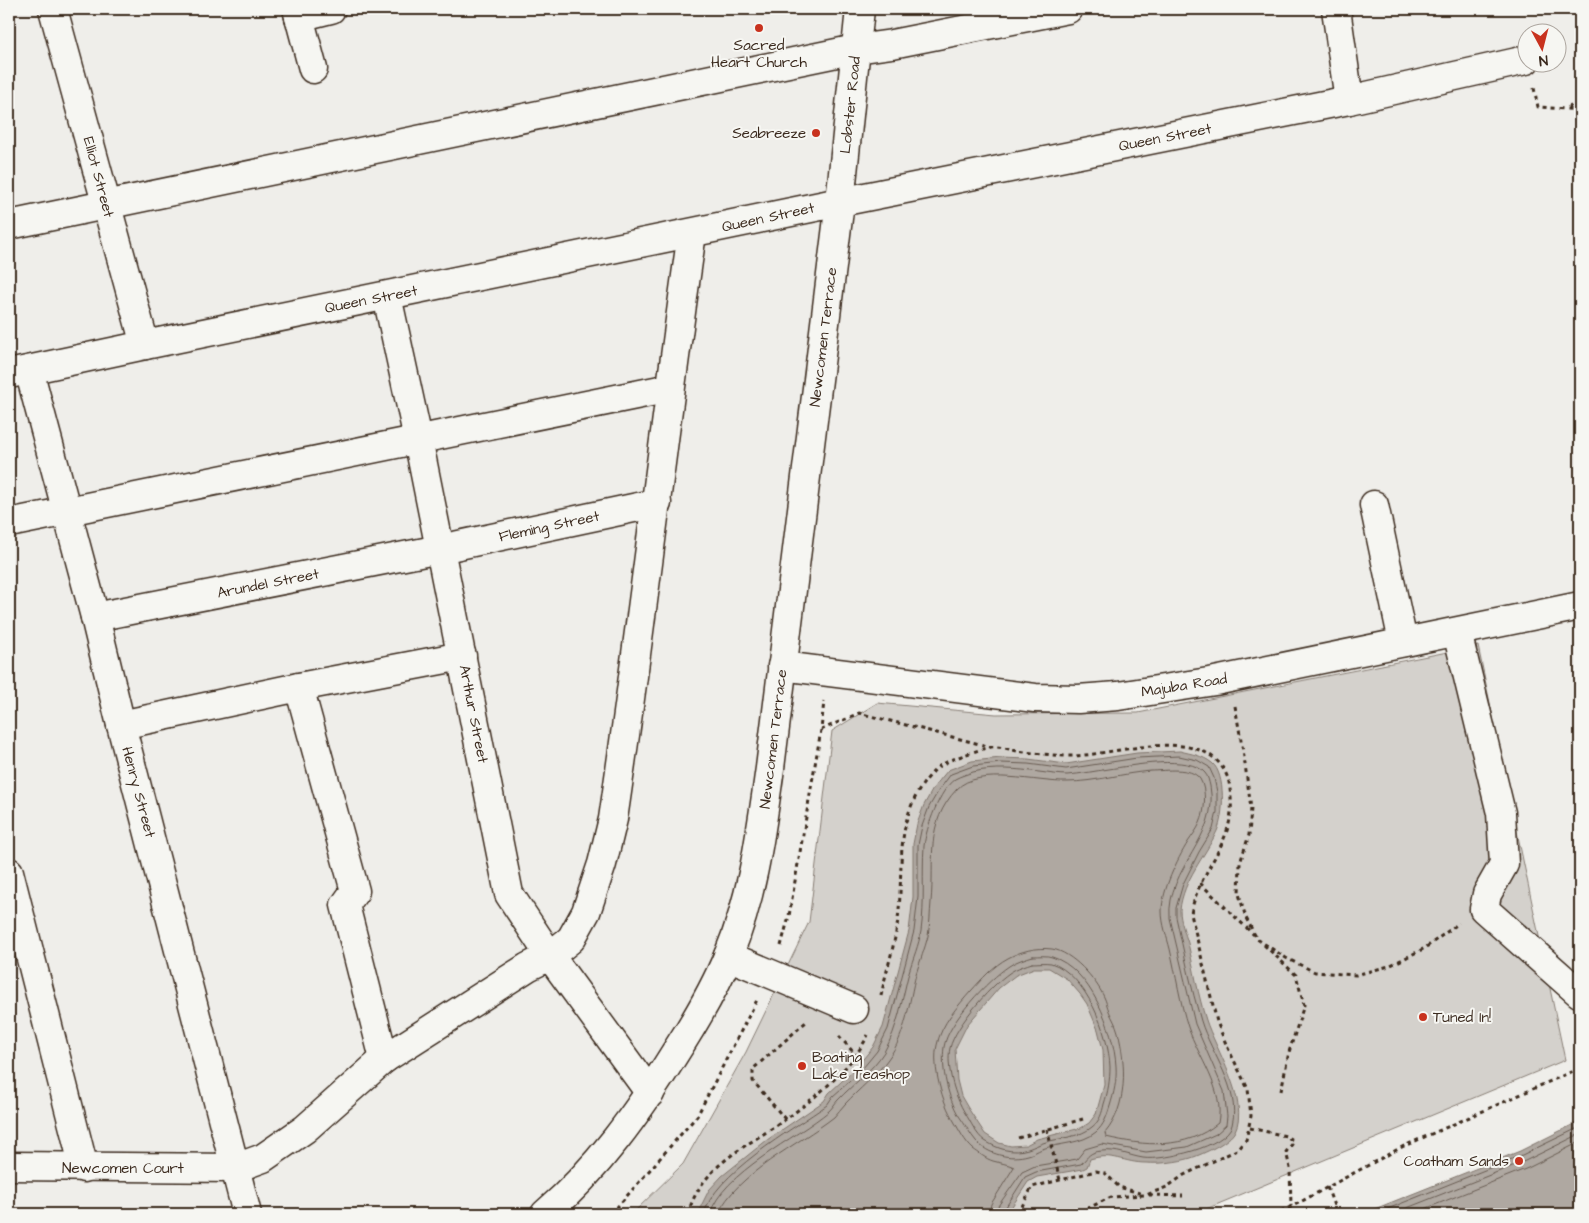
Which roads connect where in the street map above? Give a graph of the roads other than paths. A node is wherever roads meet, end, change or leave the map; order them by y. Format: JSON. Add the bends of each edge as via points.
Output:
{"nodes":[{"id":1,"x":53,"y":9,"type":"edge"},
{"id":2,"x":331,"y":9,"type":"edge"},
{"id":3,"x":860,"y":9,"type":"edge"},
{"id":4,"x":1068,"y":9,"type":"edge"},
{"id":5,"x":1336,"y":9,"type":"edge"},
{"id":6,"x":298,"y":13,"type":"edge"},
{"id":7,"x":856,"y":49,"type":"junction"},
{"id":8,"x":313,"y":69,"type":"dead end"},
{"id":9,"x":1517,"y":72,"type":"edge"},
{"id":10,"x":1349,"y":100,"type":"junction"},
{"id":11,"x":840,"y":202,"type":"junction"},
{"id":12,"x":107,"y":205,"type":"junction"},
{"id":13,"x":9,"y":225,"type":"edge"},
{"id":14,"x":692,"y":233,"type":"junction"},
{"id":15,"x":387,"y":296,"type":"junction"},
{"id":16,"x":144,"y":345,"type":"junction"},
{"id":17,"x":19,"y":372,"type":"edge"},
{"id":18,"x":670,"y":388,"type":"junction"},
{"id":19,"x":418,"y":439,"type":"junction"},
{"id":20,"x":657,"y":503,"type":"junction"},
{"id":21,"x":1374,"y":504,"type":"dead end"},
{"id":22,"x":67,"y":510,"type":"junction"},
{"id":23,"x":9,"y":522,"type":"edge"},
{"id":24,"x":440,"y":549,"type":"junction"},
{"id":25,"x":1580,"y":606,"type":"edge"},
{"id":26,"x":95,"y":617,"type":"junction"},
{"id":27,"x":1457,"y":632,"type":"junction"},
{"id":28,"x":1403,"y":642,"type":"junction"},
{"id":29,"x":462,"y":656,"type":"junction"},
{"id":30,"x":782,"y":666,"type":"junction"},
{"id":31,"x":299,"y":687,"type":"junction"},
{"id":32,"x":121,"y":725,"type":"junction"},
{"id":33,"x":9,"y":872,"type":"edge"},
{"id":34,"x":550,"y":956,"type":"junction"},
{"id":35,"x":728,"y":956,"type":"junction"},
{"id":36,"x":1578,"y":993,"type":"dead end"},
{"id":37,"x":854,"y":1008,"type":"dead end"},
{"id":38,"x":384,"y":1059,"type":"junction"},
{"id":39,"x":650,"y":1093,"type":"junction"},
{"id":40,"x":9,"y":1166,"type":"edge"},
{"id":41,"x":84,"y":1168,"type":"junction"},
{"id":42,"x":236,"y":1168,"type":"junction"},
{"id":43,"x":247,"y":1214,"type":"edge"},
{"id":44,"x":545,"y":1214,"type":"edge"}],
"edges":[{"from":1,"to":12,"type":"street","name":"Elliot Street"},
{"from":2,"to":6,"type":"street"},
{"from":3,"to":7,"type":"street","name":"Lobster Road"},
{"from":4,"to":7,"type":"street"},
{"from":5,"to":10,"type":"street"},
{"from":6,"to":8,"type":"street"},
{"from":7,"to":11,"type":"street","name":"Lobster Road"},
{"from":7,"to":12,"type":"street"},
{"from":9,"to":10,"type":"street","name":"Queen Street"},
{"from":10,"to":11,"type":"street","name":"Queen Street"},
{"from":11,"to":14,"type":"street","name":"Queen Street"},
{"from":11,"to":30,"type":"street","name":"Newcomen Terrace"},
{"from":12,"to":13,"type":"street"},
{"from":12,"to":16,"type":"street","name":"Elliot Street"},
{"from":14,"to":15,"type":"street","name":"Queen Street"},
{"from":14,"to":18,"type":"street"},
{"from":15,"to":16,"type":"street","name":"Queen Street"},
{"from":15,"to":19,"type":"street","name":"Arthur Street"},
{"from":16,"to":17,"type":"street","name":"Queen Street"},
{"from":17,"to":22,"type":"street","name":"Henry Street"},
{"from":18,"to":19,"type":"street"},
{"from":18,"to":20,"type":"street"},
{"from":19,"to":22,"type":"street"},
{"from":19,"to":24,"type":"street","name":"Arthur Street"},
{"from":20,"to":24,"type":"street","name":"Fleming Street"},
{"from":20,"to":34,"type":"street","via":[[613,819],[586,912],[571,939]]},
{"from":21,"to":28,"type":"street"},
{"from":22,"to":23,"type":"street"},
{"from":22,"to":26,"type":"street","name":"Henry Street"},
{"from":24,"to":26,"type":"street","name":"Arundel Street"},
{"from":24,"to":29,"type":"street","name":"Arthur Street"},
{"from":25,"to":27,"type":"street","name":"Majuba Road"},
{"from":26,"to":32,"type":"street","name":"Henry Street"},
{"from":27,"to":28,"type":"street","name":"Majuba Road"},
{"from":27,"to":36,"type":"street","via":[[1501,813],[1504,864],[1487,894],[1484,909]]},
{"from":28,"to":30,"type":"street","name":"Majuba Road","via":[[1215,681],[1078,699],[1035,698]]},
{"from":29,"to":31,"type":"street"},
{"from":29,"to":34,"type":"street","name":"Arthur Street","via":[[509,894]]},
{"from":30,"to":35,"type":"street","name":"Newcomen Terrace","via":[[758,847],[744,909]]},
{"from":31,"to":32,"type":"street"},
{"from":31,"to":38,"type":"street","via":[[355,891],[344,905]]},
{"from":32,"to":42,"type":"street","name":"Henry Street"},
{"from":33,"to":41,"type":"street"},
{"from":34,"to":38,"type":"street","via":[[528,966]]},
{"from":34,"to":39,"type":"street","name":"Arthur Street"},
{"from":35,"to":37,"type":"street"},
{"from":35,"to":39,"type":"street","name":"Newcomen Terrace","via":[[704,1007]]},
{"from":38,"to":42,"type":"street","via":[[305,1129],[263,1158]]},
{"from":39,"to":44,"type":"street","name":"Newcomen Terrace","via":[[586,1174]]},
{"from":40,"to":41,"type":"street","name":"Newcomen Court"},
{"from":41,"to":42,"type":"street","name":"Newcomen Court"},
{"from":42,"to":43,"type":"street","name":"Henry Street"}]}
